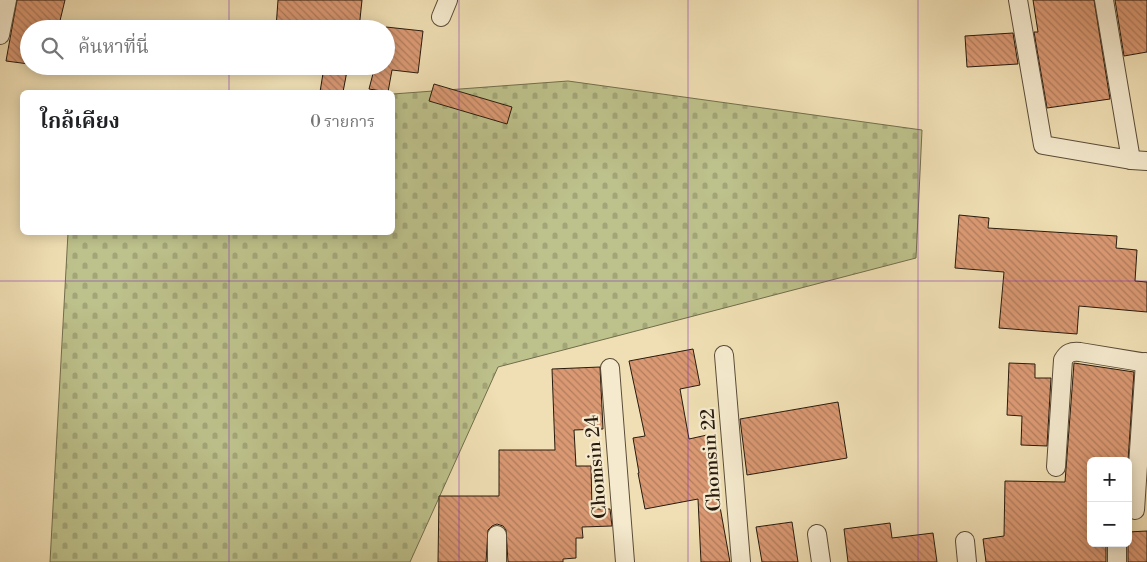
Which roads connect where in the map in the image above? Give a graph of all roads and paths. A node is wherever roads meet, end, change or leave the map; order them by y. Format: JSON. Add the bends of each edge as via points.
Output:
{"nodes":[{"id":1,"x":7,"y":0,"type":"edge"},
{"id":2,"x":448,"y":0,"type":"edge"},
{"id":3,"x":1018,"y":0,"type":"edge"},
{"id":4,"x":1104,"y":0,"type":"edge"},
{"id":5,"x":441,"y":17,"type":"dead end"},
{"id":6,"x":0,"y":35,"type":"edge"},
{"id":7,"x":1139,"y":160,"type":"edge"},
{"id":8,"x":724,"y":355,"type":"dead end"},
{"id":9,"x":1146,"y":362,"type":"edge"},
{"id":10,"x":610,"y":368,"type":"dead end"},
{"id":11,"x":1056,"y":467,"type":"dead end"},
{"id":12,"x":1135,"y":510,"type":"dead end"},
{"id":13,"x":817,"y":534,"type":"dead end"},
{"id":14,"x":497,"y":535,"type":"dead end"},
{"id":15,"x":965,"y":541,"type":"dead end"},
{"id":16,"x":1116,"y":547,"type":"edge"},
{"id":17,"x":497,"y":562,"type":"edge"},
{"id":18,"x":625,"y":562,"type":"edge"},
{"id":19,"x":741,"y":562,"type":"edge"},
{"id":20,"x":821,"y":562,"type":"edge"},
{"id":21,"x":967,"y":562,"type":"edge"},
{"id":22,"x":1117,"y":562,"type":"edge"}],
"edges":[{"from":1,"to":6,"type":"street"},
{"from":2,"to":5,"type":"street"},
{"from":3,"to":7,"type":"street","via":[[1043,145]]},
{"from":4,"to":7,"type":"street"},
{"from":8,"to":19,"type":"street","name":"Chomsin 22"},
{"from":9,"to":11,"type":"street","via":[[1072,351],[1066,355],[1062,360]]},
{"from":9,"to":12,"type":"street"},
{"from":10,"to":18,"type":"street","name":"Chomsin 24"},
{"from":13,"to":20,"type":"street"},
{"from":14,"to":17,"type":"street"},
{"from":15,"to":21,"type":"street"},
{"from":16,"to":22,"type":"street"}]}
